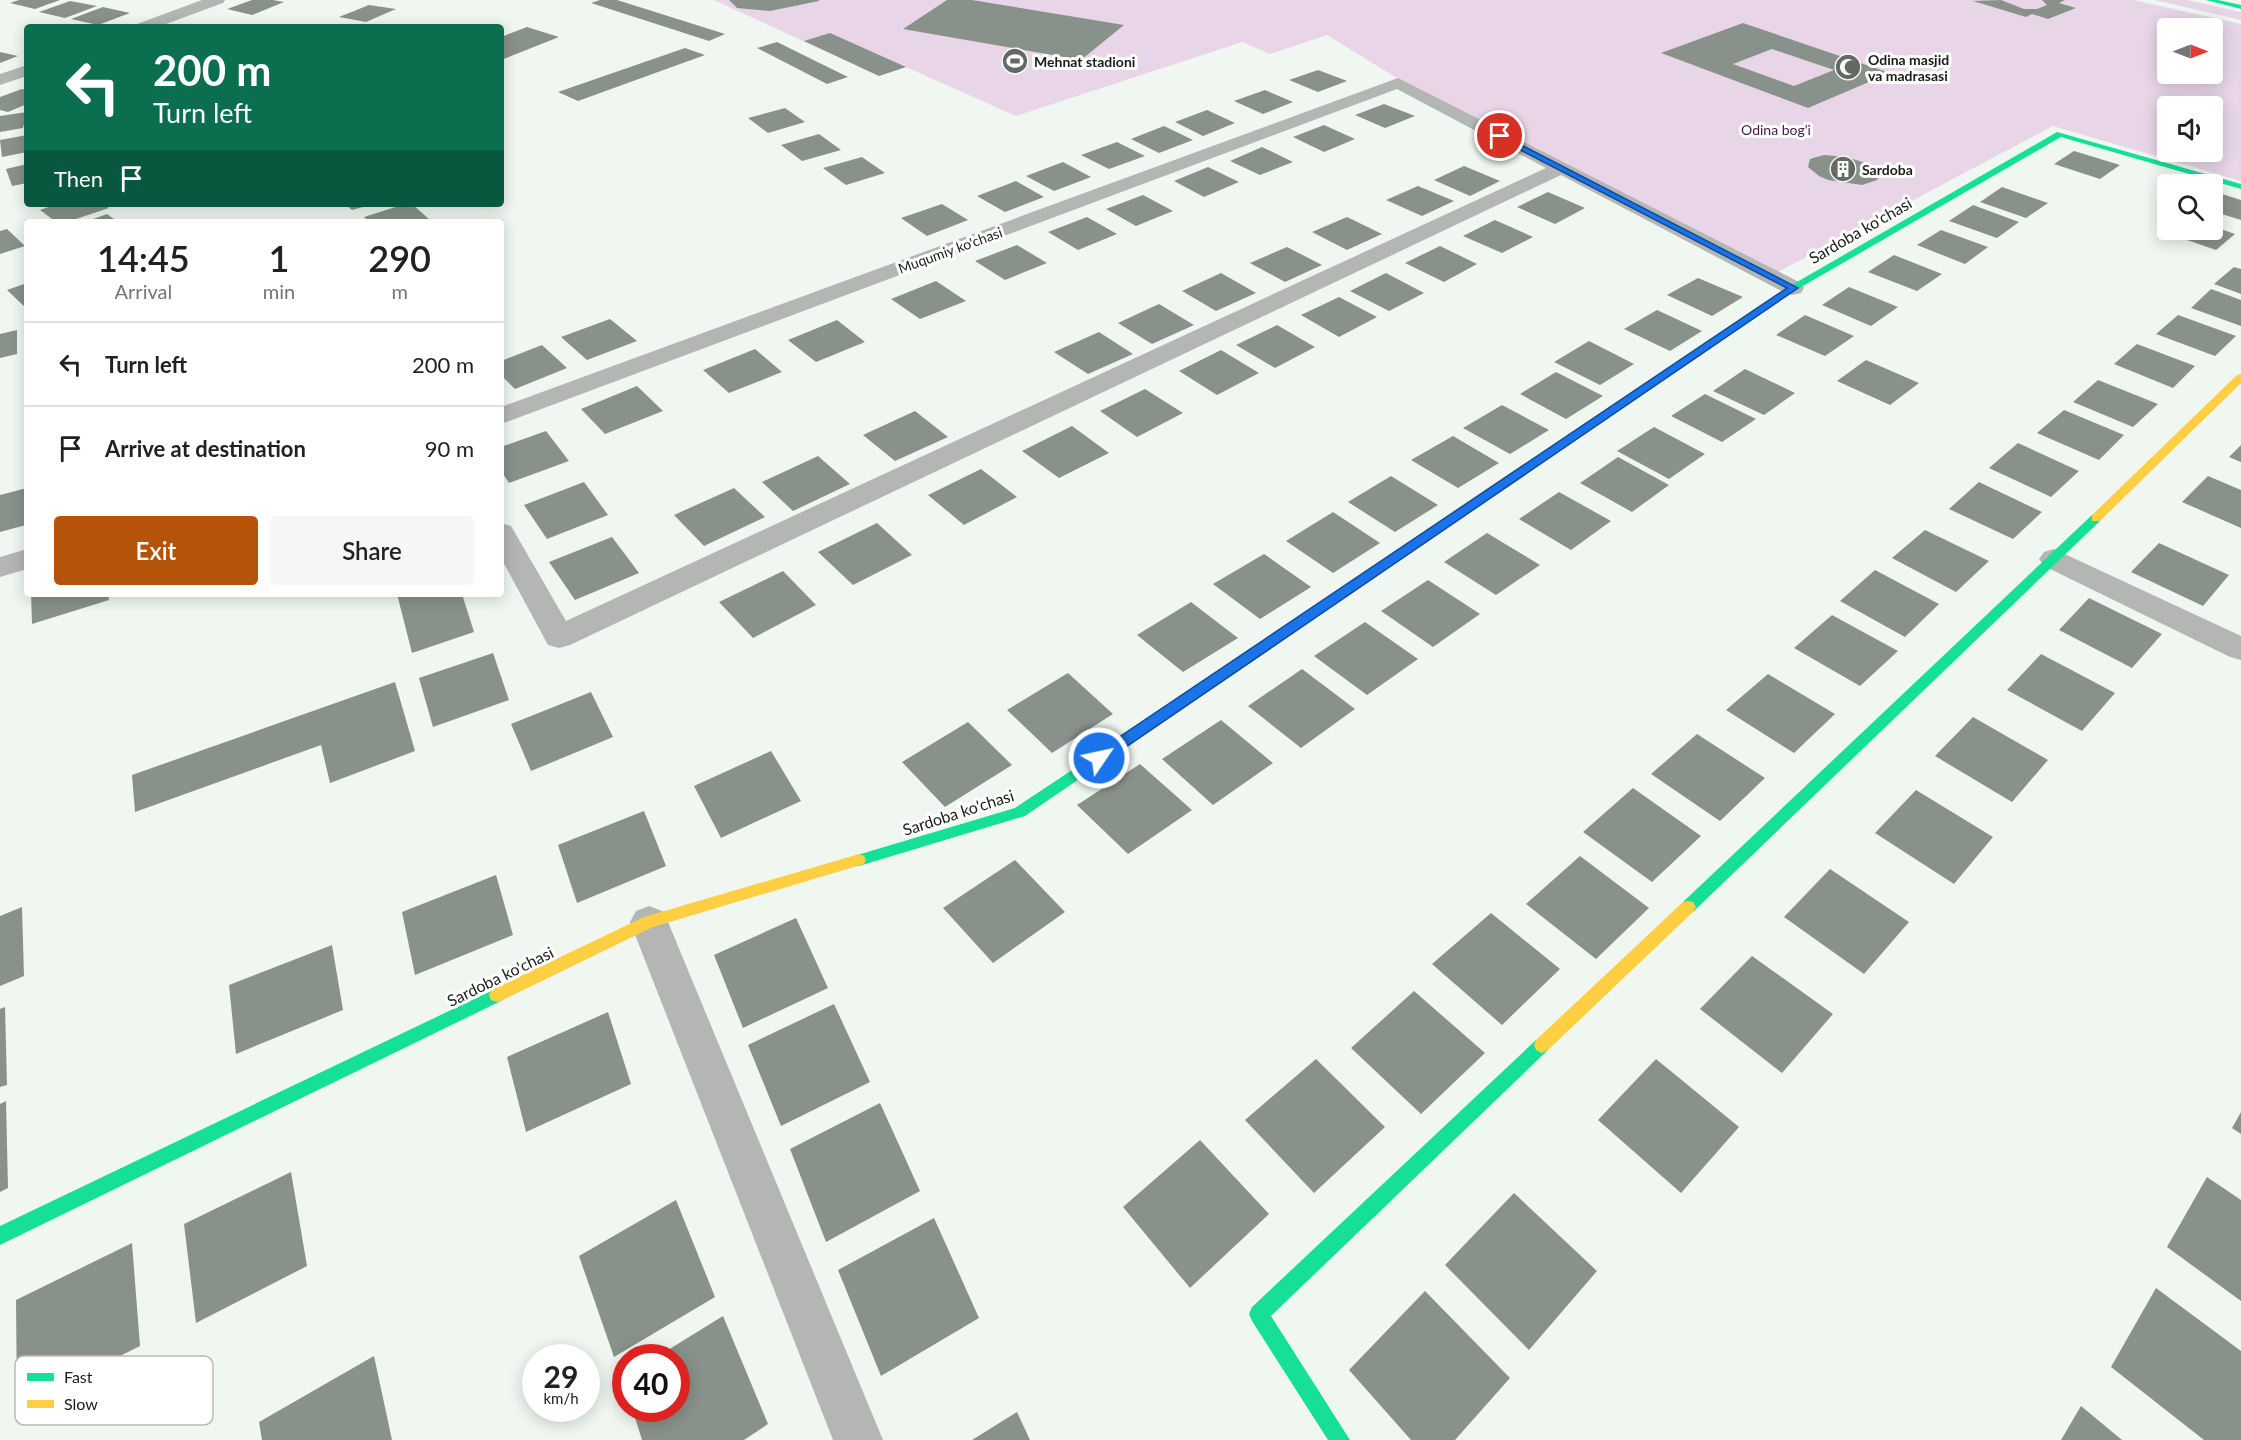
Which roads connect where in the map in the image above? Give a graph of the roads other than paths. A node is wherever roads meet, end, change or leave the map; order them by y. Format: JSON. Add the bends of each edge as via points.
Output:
{"nodes":[{"id":1,"x":217,"y":0,"type":"edge"},
{"id":2,"x":2209,"y":0,"type":"edge"},
{"id":3,"x":2241,"y":7,"type":"edge"},
{"id":4,"x":151,"y":24,"type":"edge"},
{"id":5,"x":24,"y":71,"type":"edge"},
{"id":6,"x":0,"y":80,"type":"edge"},
{"id":7,"x":1561,"y":168,"type":"junction"},
{"id":8,"x":2241,"y":187,"type":"edge"},
{"id":9,"x":1793,"y":288,"type":"junction"},
{"id":10,"x":2241,"y":377,"type":"edge"},
{"id":11,"x":504,"y":415,"type":"edge"},
{"id":12,"x":504,"y":537,"type":"edge"},
{"id":13,"x":2054,"y":559,"type":"junction"},
{"id":14,"x":24,"y":560,"type":"edge"},
{"id":15,"x":0,"y":567,"type":"edge"},
{"id":16,"x":2241,"y":649,"type":"edge"},
{"id":17,"x":650,"y":922,"type":"junction"},
{"id":18,"x":0,"y":1236,"type":"edge"},
{"id":19,"x":858,"y":1440,"type":"edge"},
{"id":20,"x":1340,"y":1440,"type":"edge"}],
"edges":[{"from":1,"to":4,"type":"street"},
{"from":2,"to":3,"type":"street"},
{"from":5,"to":6,"type":"street"},
{"from":7,"to":9,"type":"street"},
{"from":7,"to":11,"type":"street","name":"Muqumiy ko'chasi","via":[[1398,83]]},
{"from":7,"to":12,"type":"street","via":[[559,637]]},
{"from":8,"to":9,"type":"street","name":"Sardoba ko'chasi","via":[[2060,134]]},
{"from":9,"to":17,"type":"street","name":"Sardoba ko'chasi","via":[[1020,812]]},
{"from":10,"to":13,"type":"street"},
{"from":13,"to":16,"type":"street"},
{"from":13,"to":20,"type":"street","via":[[1259,1314]]},
{"from":14,"to":15,"type":"street"},
{"from":17,"to":18,"type":"street","name":"Sardoba ko'chasi"},
{"from":17,"to":19,"type":"street"}]}
